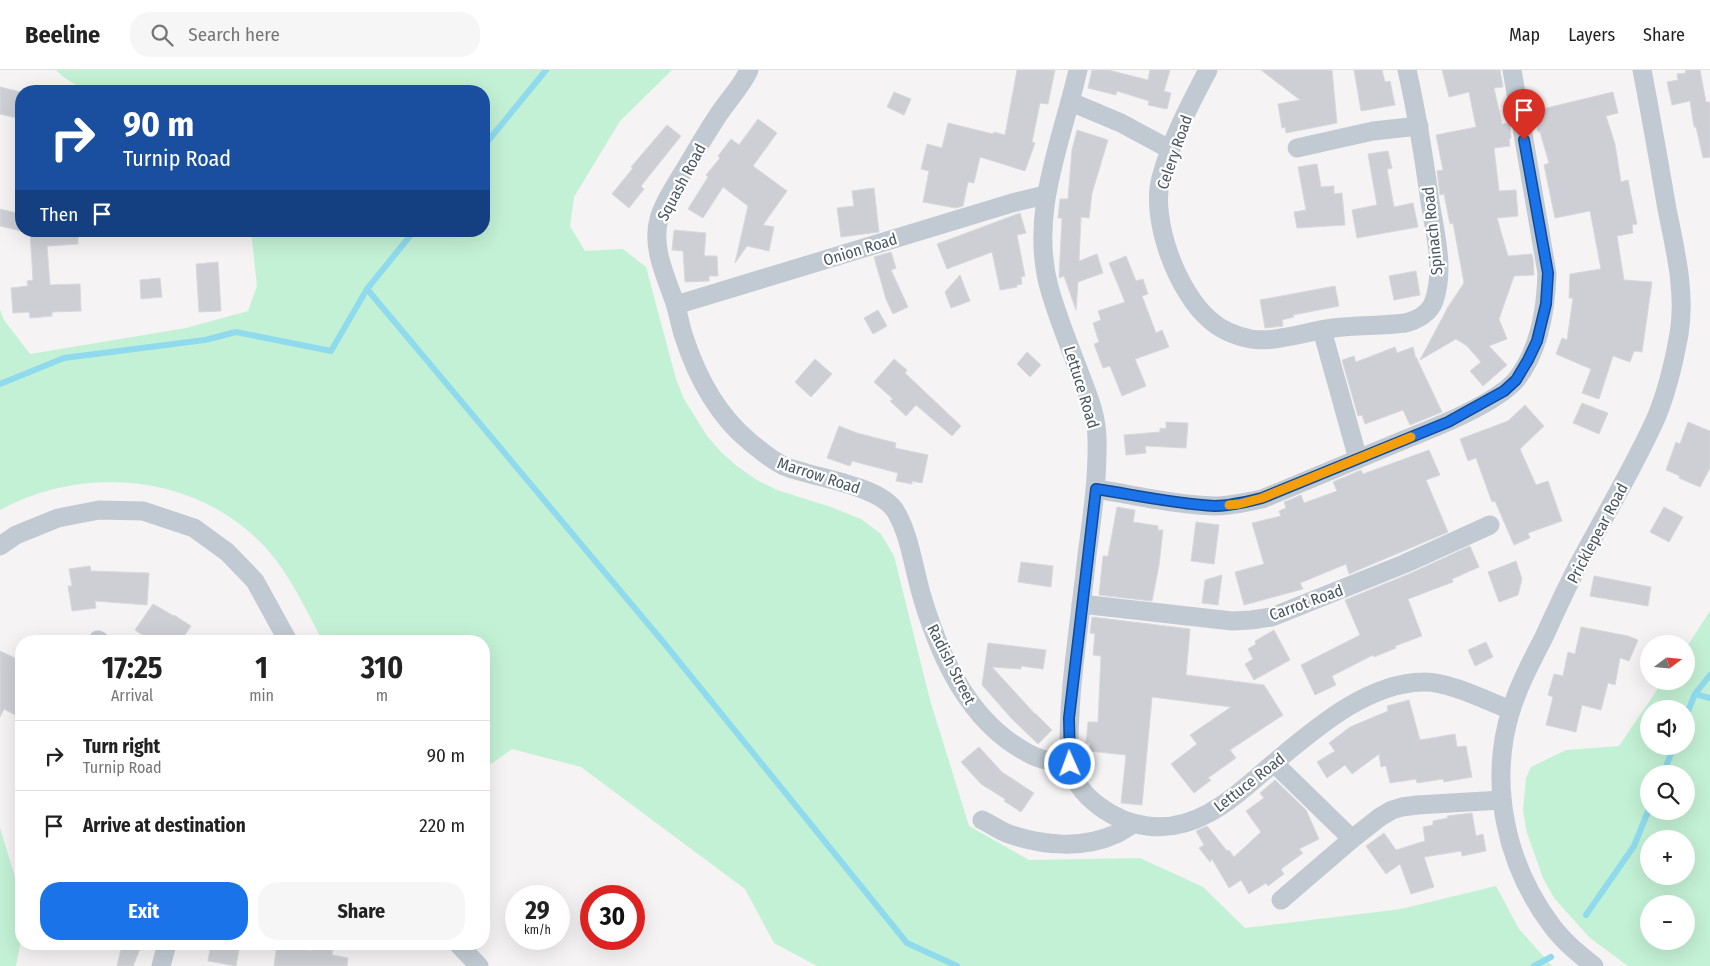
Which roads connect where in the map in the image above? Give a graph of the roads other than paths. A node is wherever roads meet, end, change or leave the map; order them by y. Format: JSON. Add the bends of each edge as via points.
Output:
{"nodes":[{"id":1,"x":749,"y":70,"type":"edge"},
{"id":2,"x":1078,"y":70,"type":"edge"},
{"id":3,"x":1208,"y":70,"type":"edge"},
{"id":4,"x":1407,"y":70,"type":"edge"},
{"id":5,"x":1512,"y":70,"type":"edge"},
{"id":6,"x":1642,"y":70,"type":"edge"},
{"id":7,"x":1071,"y":102,"type":"junction"},
{"id":8,"x":1419,"y":126,"type":"junction"},
{"id":9,"x":1297,"y":148,"type":"dead end"},
{"id":10,"x":1171,"y":150,"type":"junction"},
{"id":11,"x":1045,"y":195,"type":"junction"},
{"id":12,"x":676,"y":305,"type":"junction"},
{"id":13,"x":1322,"y":330,"type":"junction"},
{"id":14,"x":1262,"y":340,"type":"joint"},
{"id":15,"x":1358,"y":459,"type":"junction"},
{"id":16,"x":1096,"y":489,"type":"junction"},
{"id":17,"x":896,"y":511,"type":"joint"},
{"id":18,"x":1490,"y":525,"type":"dead end"},
{"id":19,"x":0,"y":546,"type":"edge"},
{"id":20,"x":1081,"y":604,"type":"junction"},
{"id":21,"x":285,"y":635,"type":"edge"},
{"id":22,"x":1511,"y":710,"type":"junction"},
{"id":23,"x":1274,"y":763,"type":"junction"},
{"id":24,"x":1070,"y":764,"type":"junction"},
{"id":25,"x":1502,"y":800,"type":"junction"},
{"id":26,"x":982,"y":820,"type":"dead end"},
{"id":27,"x":1133,"y":824,"type":"junction"},
{"id":28,"x":1352,"y":839,"type":"junction"},
{"id":29,"x":1281,"y":900,"type":"dead end"},
{"id":30,"x":165,"y":950,"type":"edge"},
{"id":31,"x":464,"y":950,"type":"edge"},
{"id":32,"x":161,"y":966,"type":"edge"},
{"id":33,"x":479,"y":966,"type":"edge"},
{"id":34,"x":1594,"y":966,"type":"edge"}],
"edges":[{"from":1,"to":12,"type":"street","name":"Squash Road","via":[[713,122],[659,217],[656,232],[658,249]]},
{"from":2,"to":7,"type":"street","name":"Lettuce Road"},
{"from":3,"to":10,"type":"street","name":"Celery Road"},
{"from":4,"to":8,"type":"street","name":"Spinach Road"},
{"from":5,"to":15,"type":"street","via":[[1548,273],[1546,304],[1537,341],[1516,380],[1504,391],[1448,422]]},
{"from":6,"to":22,"type":"street","name":"Pricklepear Road","via":[[1677,264],[1681,304],[1679,333],[1657,416],[1580,562]]},
{"from":7,"to":10,"type":"street","via":[[1121,123]]},
{"from":7,"to":11,"type":"street","name":"Lettuce Road"},
{"from":8,"to":9,"type":"street"},
{"from":8,"to":13,"type":"street","name":"Spinach Road","via":[[1438,251],[1434,302],[1416,320]]},
{"from":10,"to":14,"type":"street","name":"Celery Road","via":[[1161,178],[1159,217],[1171,257],[1187,293],[1209,320],[1229,333]]},
{"from":11,"to":12,"type":"street","name":"Onion Road","via":[[1012,202]]},
{"from":11,"to":16,"type":"street","name":"Lettuce Road","via":[[1042,218],[1044,266],[1096,424]]},
{"from":12,"to":17,"type":"street","name":"Marrow Road","via":[[684,336],[710,395],[741,435],[774,462],[875,494]]},
{"from":13,"to":14,"type":"street","name":"Spinach Road"},
{"from":13,"to":15,"type":"street"},
{"from":15,"to":16,"type":"street","via":[[1262,498],[1239,504],[1188,503]]},
{"from":16,"to":20,"type":"street","name":"Lettuce Road"},
{"from":17,"to":24,"type":"street","name":"Radish Street","via":[[934,630],[969,702],[1001,736],[1028,753]]},
{"from":18,"to":20,"type":"street","name":"Carrot Road","via":[[1272,617],[1232,621]]},
{"from":19,"to":21,"type":"street","via":[[16,535],[58,518],[99,510],[143,511],[194,528],[227,552],[255,582]]},
{"from":20,"to":24,"type":"street","name":"Lettuce Road","via":[[1069,718]]},
{"from":22,"to":23,"type":"street","name":"Lettuce Road","via":[[1437,682],[1407,684],[1361,698]]},
{"from":22,"to":25,"type":"street","name":"Pricklepear Road","via":[[1503,749]]},
{"from":23,"to":27,"type":"street","name":"Lettuce Road","via":[[1237,795],[1198,818],[1162,827]]},
{"from":23,"to":28,"type":"street"},
{"from":24,"to":27,"type":"street","name":"Lettuce Road","via":[[1084,791],[1115,816]]},
{"from":25,"to":28,"type":"street","via":[[1402,807],[1380,817]]},
{"from":25,"to":34,"type":"street","name":"Pricklepear Road","via":[[1514,858],[1533,897],[1553,927]]},
{"from":26,"to":27,"type":"street","via":[[1008,834],[1054,844],[1100,840]]},
{"from":28,"to":29,"type":"street"},
{"from":30,"to":32,"type":"street"},
{"from":31,"to":33,"type":"street"}]}
